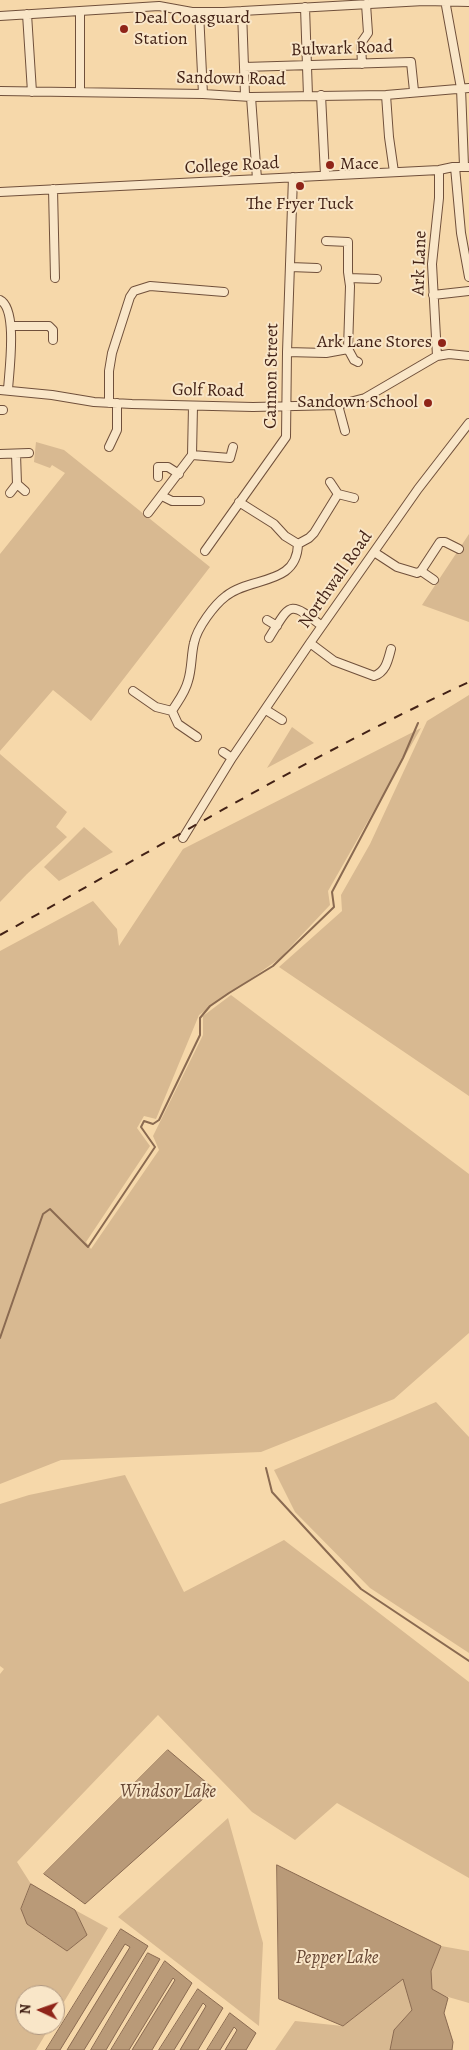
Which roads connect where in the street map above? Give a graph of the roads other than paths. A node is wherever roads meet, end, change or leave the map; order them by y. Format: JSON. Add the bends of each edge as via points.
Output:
{"nodes":[{"id":1,"x":445,"y":0,"type":"edge"},
{"id":2,"x":424,"y":1,"type":"edge"},
{"id":3,"x":469,"y":2,"type":"edge"},
{"id":4,"x":366,"y":4,"type":"junction"},
{"id":5,"x":305,"y":7,"type":"junction"},
{"id":6,"x":242,"y":11,"type":"junction"},
{"id":7,"x":80,"y":12,"type":"junction"},
{"id":8,"x":199,"y":12,"type":"junction"},
{"id":9,"x":27,"y":14,"type":"junction"},
{"id":10,"x":0,"y":16,"type":"edge"},
{"id":11,"x":362,"y":64,"type":"junction"},
{"id":12,"x":307,"y":66,"type":"junction"},
{"id":13,"x":244,"y":67,"type":"junction"},
{"id":14,"x":465,"y":88,"type":"edge"},
{"id":15,"x":0,"y":91,"type":"edge"},
{"id":16,"x":414,"y":91,"type":"junction"},
{"id":17,"x":32,"y":92,"type":"junction"},
{"id":18,"x":80,"y":92,"type":"junction"},
{"id":19,"x":203,"y":94,"type":"junction"},
{"id":20,"x":321,"y":95,"type":"junction"},
{"id":21,"x":386,"y":95,"type":"junction"},
{"id":22,"x":248,"y":96,"type":"junction"},
{"id":23,"x":308,"y":96,"type":"junction"},
{"id":24,"x":455,"y":166,"type":"junction"},
{"id":25,"x":467,"y":167,"type":"edge"},
{"id":26,"x":439,"y":170,"type":"junction"},
{"id":27,"x":394,"y":172,"type":"junction"},
{"id":28,"x":325,"y":175,"type":"junction"},
{"id":29,"x":293,"y":177,"type":"junction"},
{"id":30,"x":257,"y":179,"type":"junction"},
{"id":31,"x":53,"y":189,"type":"junction"},
{"id":32,"x":0,"y":192,"type":"edge"},
{"id":33,"x":326,"y":241,"type":"dead end"},
{"id":34,"x":290,"y":267,"type":"junction"},
{"id":35,"x":317,"y":268,"type":"dead end"},
{"id":36,"x":469,"y":277,"type":"edge"},
{"id":37,"x":55,"y":278,"type":"dead end"},
{"id":38,"x":349,"y":278,"type":"junction"},
{"id":39,"x":378,"y":279,"type":"dead end"},
{"id":40,"x":224,"y":292,"type":"dead end"},
{"id":41,"x":469,"y":292,"type":"edge"},
{"id":42,"x":433,"y":295,"type":"junction"},
{"id":43,"x":0,"y":300,"type":"edge"},
{"id":44,"x":11,"y":326,"type":"junction"},
{"id":45,"x":53,"y":340,"type":"dead end"},
{"id":46,"x":348,"y":349,"type":"junction"},
{"id":47,"x":287,"y":352,"type":"junction"},
{"id":48,"x":437,"y":356,"type":"junction"},
{"id":49,"x":469,"y":356,"type":"edge"},
{"id":50,"x":358,"y":362,"type":"dead end"},
{"id":51,"x":4,"y":390,"type":"edge"},
{"id":52,"x":113,"y":403,"type":"junction"},
{"id":53,"x":338,"y":405,"type":"junction"},
{"id":54,"x":193,"y":406,"type":"junction"},
{"id":55,"x":286,"y":406,"type":"junction"},
{"id":56,"x":469,"y":423,"type":"edge"},
{"id":57,"x":345,"y":431,"type":"dead end"},
{"id":58,"x":233,"y":447,"type":"dead end"},
{"id":59,"x":109,"y":448,"type":"dead end"},
{"id":60,"x":30,"y":453,"type":"dead end"},
{"id":61,"x":0,"y":454,"type":"edge"},
{"id":62,"x":16,"y":454,"type":"junction"},
{"id":63,"x":192,"y":456,"type":"junction"},
{"id":64,"x":179,"y":474,"type":"junction"},
{"id":65,"x":158,"y":477,"type":"dead end"},
{"id":66,"x":330,"y":482,"type":"dead end"},
{"id":67,"x":17,"y":484,"type":"junction"},
{"id":68,"x":25,"y":491,"type":"dead end"},
{"id":69,"x":10,"y":493,"type":"dead end"},
{"id":70,"x":338,"y":494,"type":"junction"},
{"id":71,"x":162,"y":496,"type":"junction"},
{"id":72,"x":354,"y":498,"type":"dead end"},
{"id":73,"x":200,"y":501,"type":"dead end"},
{"id":74,"x":239,"y":502,"type":"junction"},
{"id":75,"x":148,"y":513,"type":"dead end"},
{"id":76,"x":298,"y":544,"type":"junction"},
{"id":77,"x":460,"y":549,"type":"dead end"},
{"id":78,"x":206,"y":551,"type":"dead end"},
{"id":79,"x":374,"y":552,"type":"junction"},
{"id":80,"x":421,"y":572,"type":"junction"},
{"id":81,"x":434,"y":580,"type":"dead end"},
{"id":82,"x":267,"y":620,"type":"dead end"},
{"id":83,"x":277,"y":626,"type":"junction"},
{"id":84,"x":322,"y":626,"type":"junction"},
{"id":85,"x":269,"y":638,"type":"dead end"},
{"id":86,"x":310,"y":643,"type":"junction"},
{"id":87,"x":184,"y":644,"type":"dead end"},
{"id":88,"x":193,"y":645,"type":"junction"},
{"id":89,"x":391,"y":649,"type":"dead end"},
{"id":90,"x":133,"y":691,"type":"dead end"},
{"id":91,"x":140,"y":697,"type":"junction"},
{"id":92,"x":134,"y":704,"type":"dead end"},
{"id":93,"x":266,"y":710,"type":"junction"},
{"id":94,"x":172,"y":711,"type":"junction"},
{"id":95,"x":282,"y":720,"type":"dead end"},
{"id":96,"x":197,"y":737,"type":"dead end"},
{"id":97,"x":223,"y":752,"type":"dead end"},
{"id":98,"x":232,"y":758,"type":"junction"},
{"id":99,"x":183,"y":838,"type":"dead end"}],
"edges":[{"from":1,"to":2,"type":"street"},
{"from":1,"to":3,"type":"street"},
{"from":1,"to":14,"type":"street"},
{"from":2,"to":4,"type":"street"},
{"from":4,"to":5,"type":"street"},
{"from":4,"to":11,"type":"street","via":[[368,33],[361,43]]},
{"from":5,"to":6,"type":"street"},
{"from":5,"to":12,"type":"street"},
{"from":6,"to":8,"type":"street"},
{"from":6,"to":13,"type":"street"},
{"from":7,"to":8,"type":"street","via":[[159,6]]},
{"from":7,"to":9,"type":"street"},
{"from":7,"to":18,"type":"street"},
{"from":8,"to":19,"type":"street"},
{"from":9,"to":10,"type":"street"},
{"from":9,"to":17,"type":"street"},
{"from":11,"to":12,"type":"street","name":"Bulwark Road"},
{"from":11,"to":16,"type":"street","name":"Bulwark Road","via":[[411,62]]},
{"from":12,"to":13,"type":"street","name":"Bulwark Road"},
{"from":12,"to":23,"type":"street"},
{"from":13,"to":22,"type":"street"},
{"from":14,"to":16,"type":"street","name":"Sandown Road"},
{"from":14,"to":25,"type":"street"},
{"from":15,"to":17,"type":"street","name":"Sandown Road"},
{"from":16,"to":21,"type":"street","name":"Sandown Road"},
{"from":17,"to":18,"type":"street","name":"Sandown Road"},
{"from":18,"to":19,"type":"street","name":"Sandown Road"},
{"from":19,"to":22,"type":"street","name":"Sandown Road"},
{"from":20,"to":21,"type":"street","name":"Sandown Road"},
{"from":20,"to":23,"type":"street","name":"Sandown Road"},
{"from":20,"to":28,"type":"street"},
{"from":21,"to":27,"type":"street"},
{"from":22,"to":23,"type":"street","name":"Sandown Road"},
{"from":22,"to":30,"type":"street"},
{"from":24,"to":25,"type":"street","name":"College Road"},
{"from":24,"to":26,"type":"street","name":"College Road"},
{"from":24,"to":36,"type":"street","via":[[461,234]]},
{"from":26,"to":27,"type":"street","name":"College Road"},
{"from":26,"to":42,"type":"street","name":"Ark Lane"},
{"from":27,"to":28,"type":"street","name":"College Road"},
{"from":28,"to":29,"type":"street","name":"College Road"},
{"from":29,"to":30,"type":"street","name":"College Road"},
{"from":29,"to":34,"type":"street","name":"Cannon Street"},
{"from":30,"to":31,"type":"street","name":"College Road"},
{"from":31,"to":32,"type":"street","name":"College Road"},
{"from":31,"to":37,"type":"street"},
{"from":33,"to":38,"type":"street","via":[[348,242]]},
{"from":34,"to":35,"type":"street"},
{"from":34,"to":47,"type":"street","name":"Cannon Street"},
{"from":38,"to":39,"type":"street"},
{"from":38,"to":46,"type":"street"},
{"from":40,"to":52,"type":"street","via":[[150,286],[134,291],[112,353],[109,371]]},
{"from":41,"to":42,"type":"street"},
{"from":42,"to":48,"type":"street","name":"Ark Lane"},
{"from":43,"to":44,"type":"street","via":[[9,310]]},
{"from":44,"to":45,"type":"street","via":[[49,326]]},
{"from":44,"to":51,"type":"street"},
{"from":46,"to":47,"type":"street","via":[[332,353]]},
{"from":46,"to":50,"type":"street"},
{"from":47,"to":55,"type":"street","name":"Cannon Street"},
{"from":48,"to":49,"type":"street"},
{"from":48,"to":53,"type":"street","name":"Golf Road","via":[[365,398]]},
{"from":51,"to":52,"type":"street","name":"Golf Road"},
{"from":52,"to":54,"type":"street","name":"Golf Road"},
{"from":52,"to":59,"type":"street","via":[[117,430]]},
{"from":53,"to":55,"type":"street","name":"Golf Road"},
{"from":53,"to":57,"type":"street"},
{"from":54,"to":55,"type":"street","name":"Golf Road"},
{"from":54,"to":63,"type":"street"},
{"from":55,"to":74,"type":"street","name":"Cannon Street","via":[[286,438]]},
{"from":56,"to":79,"type":"street","name":"Northwall Road"},
{"from":58,"to":63,"type":"street","via":[[230,458]]},
{"from":60,"to":62,"type":"street"},
{"from":61,"to":62,"type":"street"},
{"from":62,"to":67,"type":"street"},
{"from":63,"to":64,"type":"street"},
{"from":64,"to":65,"type":"street","via":[[168,467],[158,467]]},
{"from":64,"to":71,"type":"street"},
{"from":66,"to":70,"type":"street"},
{"from":67,"to":68,"type":"street"},
{"from":67,"to":69,"type":"street"},
{"from":70,"to":72,"type":"street"},
{"from":70,"to":76,"type":"street","via":[[314,532]]},
{"from":71,"to":73,"type":"street","via":[[172,501]]},
{"from":71,"to":75,"type":"street"},
{"from":74,"to":76,"type":"street"},
{"from":74,"to":78,"type":"street","name":"Cannon Street"},
{"from":76,"to":88,"type":"street","via":[[295,561],[286,571],[275,578],[238,588],[226,596],[200,626]]},
{"from":77,"to":80,"type":"street","via":[[440,542]]},
{"from":79,"to":80,"type":"street","via":[[397,567]]},
{"from":79,"to":84,"type":"street","name":"Northwall Road"},
{"from":80,"to":81,"type":"street"},
{"from":82,"to":83,"type":"street"},
{"from":83,"to":84,"type":"street","via":[[288,610],[294,608]]},
{"from":83,"to":85,"type":"street"},
{"from":84,"to":86,"type":"street","name":"Northwall Road"},
{"from":86,"to":89,"type":"street","via":[[334,661],[374,676],[385,669]]},
{"from":86,"to":93,"type":"street","name":"Northwall Road"},
{"from":87,"to":88,"type":"street"},
{"from":88,"to":94,"type":"street","via":[[189,680]]},
{"from":90,"to":91,"type":"street"},
{"from":91,"to":92,"type":"street"},
{"from":91,"to":94,"type":"street"},
{"from":93,"to":95,"type":"street"},
{"from":93,"to":98,"type":"street","name":"Northwall Road"},
{"from":94,"to":96,"type":"street","via":[[178,724],[192,728]]},
{"from":97,"to":98,"type":"street"},
{"from":98,"to":99,"type":"street","name":"Northwall Road"}]}
